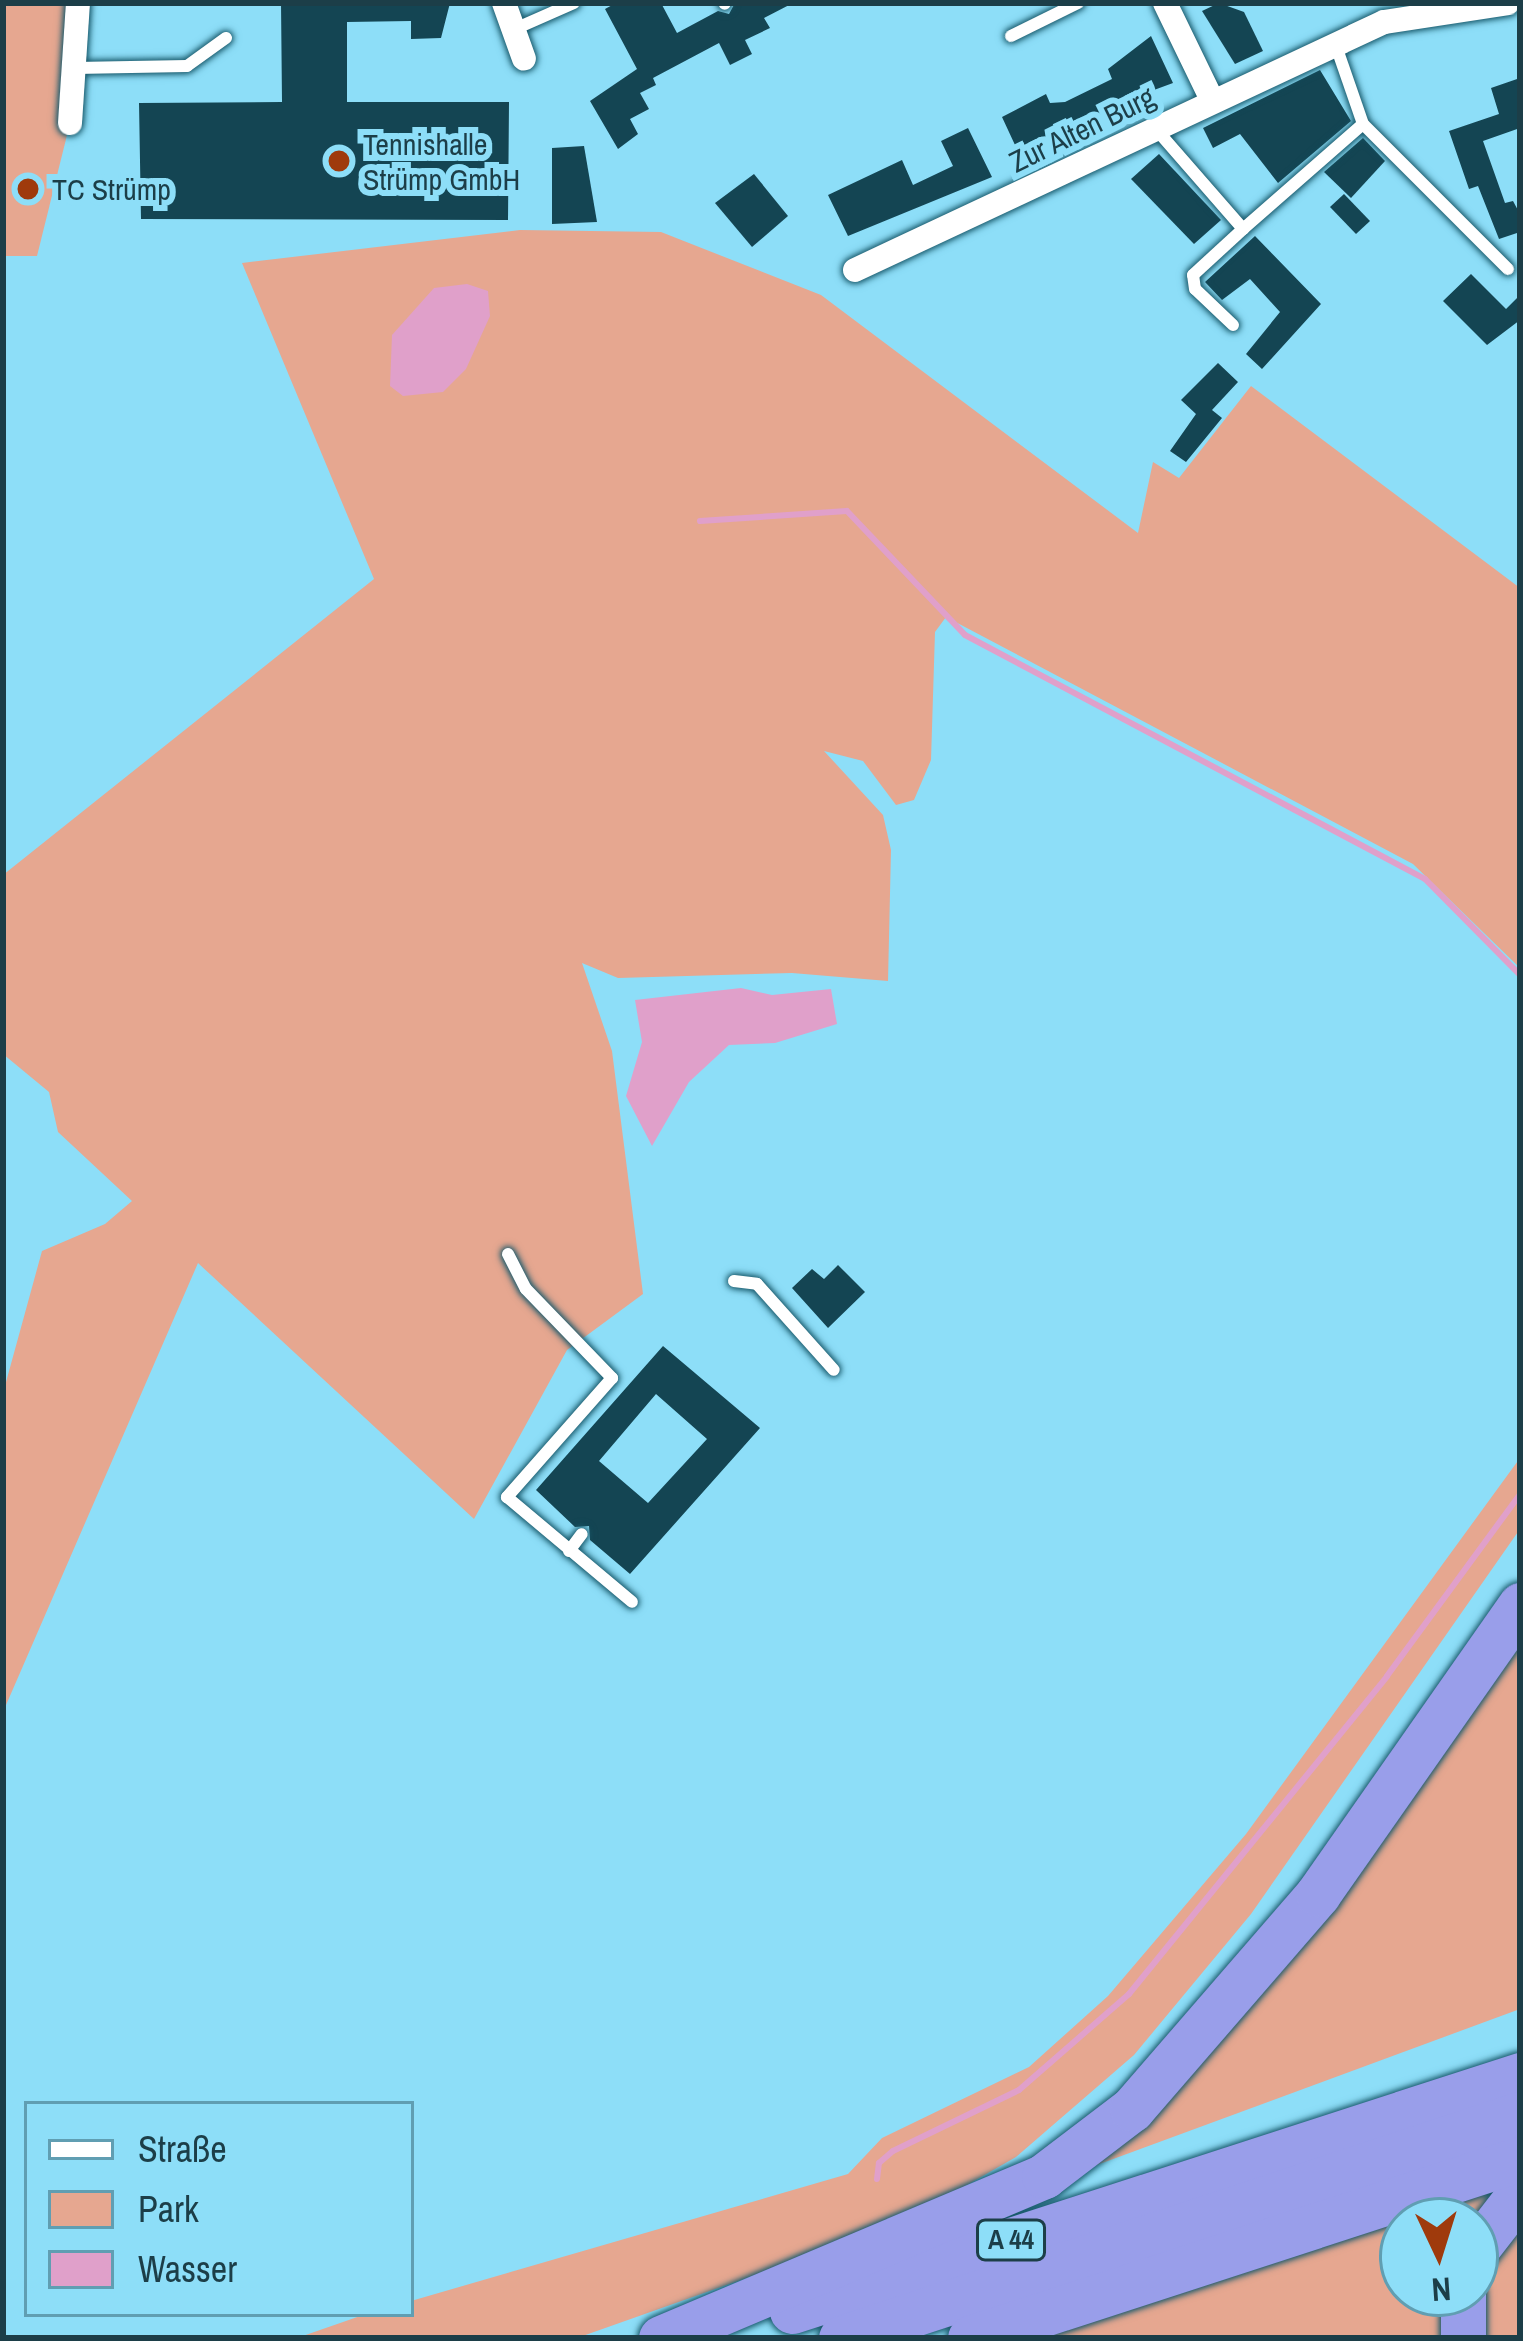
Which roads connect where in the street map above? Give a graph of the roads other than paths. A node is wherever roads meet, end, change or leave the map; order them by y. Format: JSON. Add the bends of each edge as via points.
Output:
{"nodes":[{"id":1,"x":78,"y":3,"type":"edge"},
{"id":2,"x":504,"y":3,"type":"edge"},
{"id":3,"x":574,"y":3,"type":"edge"},
{"id":4,"x":1078,"y":3,"type":"edge"},
{"id":5,"x":1165,"y":3,"type":"edge"},
{"id":6,"x":1508,"y":3,"type":"edge"},
{"id":7,"x":517,"y":28,"type":"junction"},
{"id":8,"x":1010,"y":36,"type":"dead end"},
{"id":9,"x":226,"y":38,"type":"dead end"},
{"id":10,"x":1335,"y":44,"type":"junction"},
{"id":11,"x":524,"y":59,"type":"dead end"},
{"id":12,"x":74,"y":68,"type":"junction"},
{"id":13,"x":1212,"y":100,"type":"junction"},
{"id":14,"x":70,"y":123,"type":"dead end"},
{"id":15,"x":1363,"y":124,"type":"junction"},
{"id":16,"x":1155,"y":127,"type":"junction"},
{"id":17,"x":1243,"y":229,"type":"junction"},
{"id":18,"x":1508,"y":269,"type":"dead end"},
{"id":19,"x":855,"y":270,"type":"dead end"},
{"id":20,"x":1233,"y":325,"type":"dead end"},
{"id":21,"x":508,"y":1254,"type":"dead end"},
{"id":22,"x":734,"y":1281,"type":"dead end"},
{"id":23,"x":834,"y":1370,"type":"dead end"},
{"id":24,"x":583,"y":1534,"type":"dead end"},
{"id":25,"x":568,"y":1551,"type":"junction"},
{"id":26,"x":632,"y":1602,"type":"dead end"},
{"id":27,"x":1520,"y":1605,"type":"edge"},
{"id":28,"x":1520,"y":2054,"type":"edge"},
{"id":29,"x":1520,"y":2075,"type":"edge"},
{"id":30,"x":1520,"y":2114,"type":"edge"},
{"id":31,"x":1315,"y":2143,"type":"junction"},
{"id":32,"x":1520,"y":2159,"type":"edge"},
{"id":33,"x":1520,"y":2193,"type":"edge"},
{"id":34,"x":1499,"y":2220,"type":"edge"},
{"id":35,"x":661,"y":2338,"type":"edge"},
{"id":36,"x":707,"y":2338,"type":"edge"},
{"id":37,"x":841,"y":2338,"type":"edge"},
{"id":38,"x":970,"y":2338,"type":"edge"}],
"edges":[{"from":1,"to":12,"type":"street"},
{"from":2,"to":7,"type":"street"},
{"from":3,"to":7,"type":"lane"},
{"from":4,"to":8,"type":"lane"},
{"from":5,"to":13,"type":"street"},
{"from":6,"to":10,"type":"street","name":"Zur Alten Burg","via":[[1384,22]]},
{"from":7,"to":11,"type":"street"},
{"from":9,"to":12,"type":"lane","via":[[187,66]]},
{"from":10,"to":13,"type":"street","name":"Zur Alten Burg"},
{"from":10,"to":15,"type":"lane"},
{"from":12,"to":14,"type":"street"},
{"from":13,"to":16,"type":"street","name":"Zur Alten Burg"},
{"from":15,"to":17,"type":"lane"},
{"from":15,"to":18,"type":"lane"},
{"from":16,"to":17,"type":"lane"},
{"from":16,"to":19,"type":"street","name":"Zur Alten Burg"},
{"from":17,"to":20,"type":"lane","via":[[1193,275],[1195,290]]},
{"from":21,"to":25,"type":"lane","via":[[526,1288],[612,1378],[507,1498]]},
{"from":22,"to":23,"type":"lane","via":[[757,1285]]},
{"from":24,"to":25,"type":"lane"},
{"from":25,"to":26,"type":"lane"},
{"from":27,"to":35,"type":"highway","via":[[1318,1894],[1132,2109],[1044,2176]]},
{"from":28,"to":31,"type":"highway"},
{"from":29,"to":31,"type":"highway","number":"A 44"},
{"from":30,"to":37,"type":"highway","number":"A 44"},
{"from":31,"to":36,"type":"highway","number":"A 44"},
{"from":32,"to":38,"type":"highway"},
{"from":33,"to":34,"type":"highway"}]}
